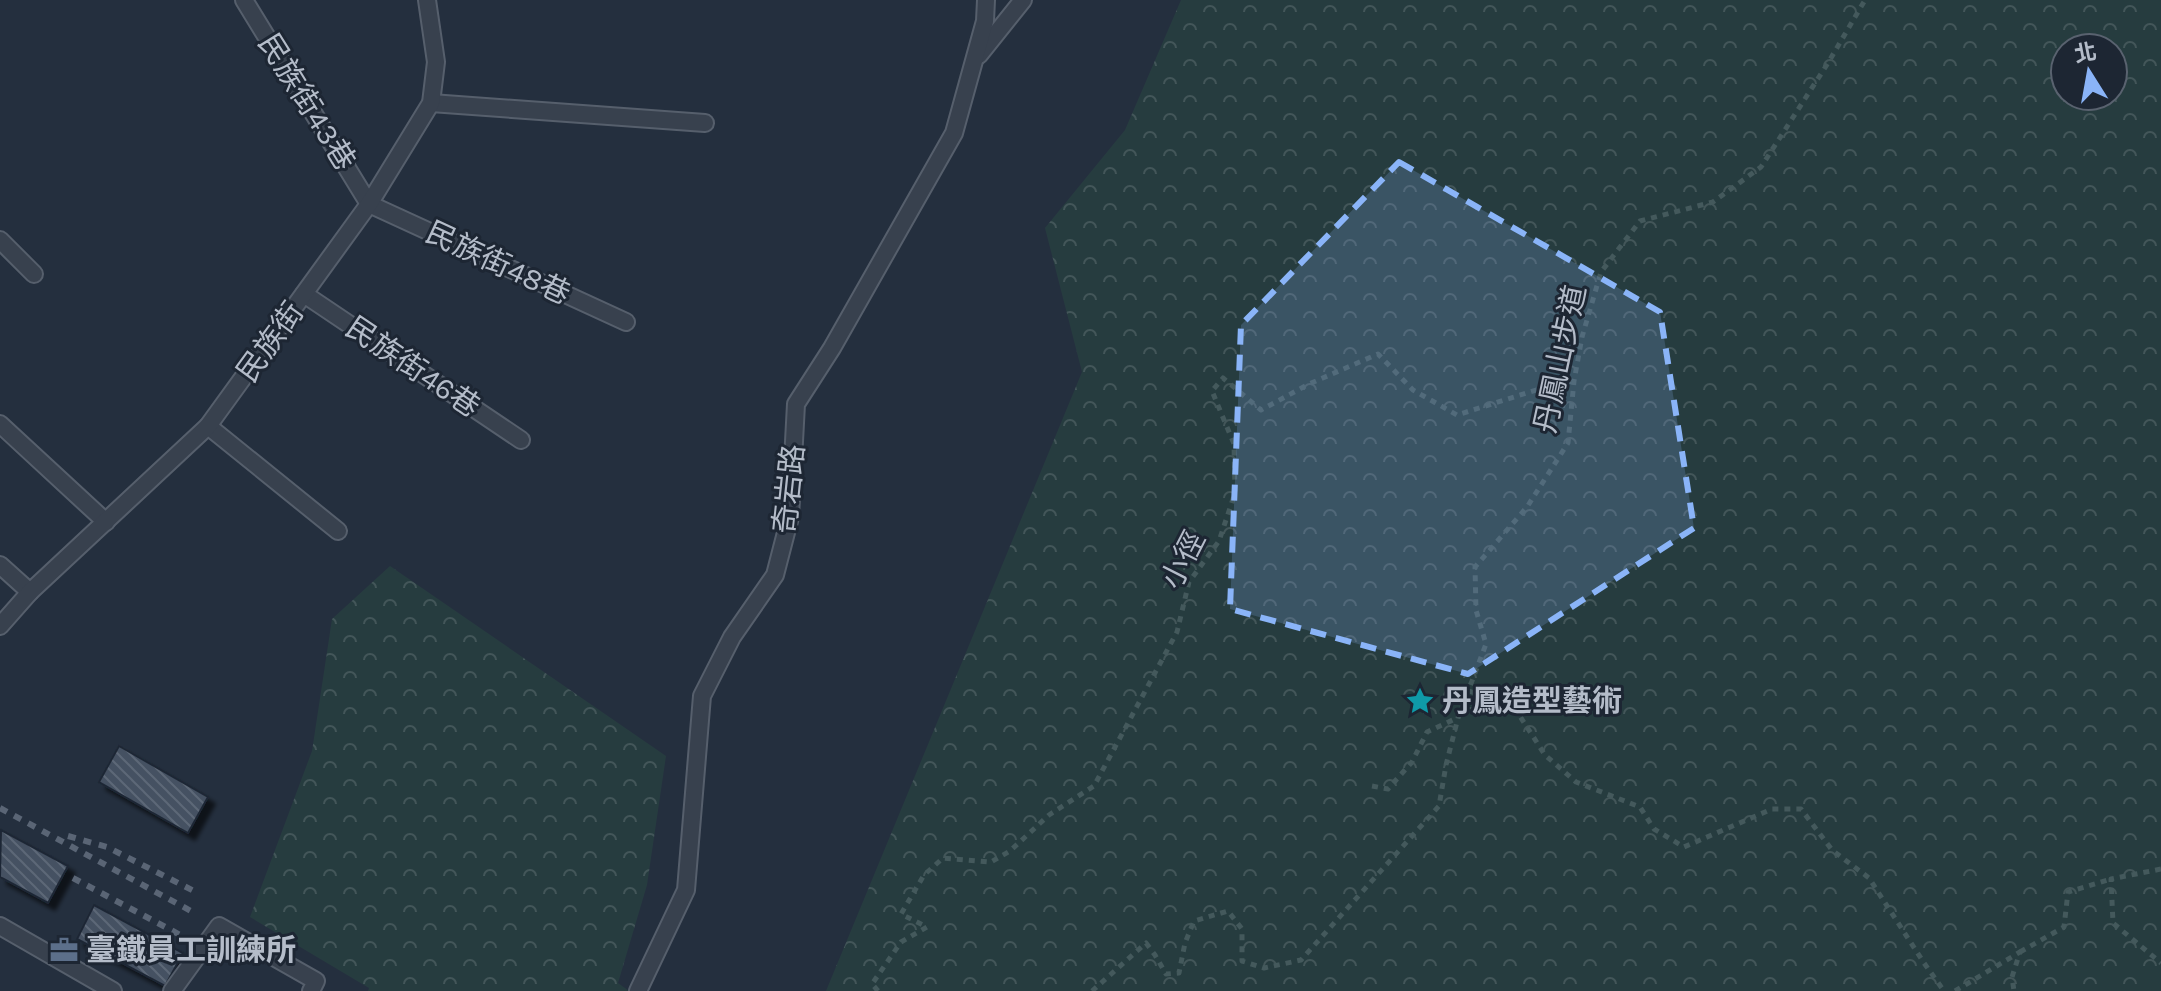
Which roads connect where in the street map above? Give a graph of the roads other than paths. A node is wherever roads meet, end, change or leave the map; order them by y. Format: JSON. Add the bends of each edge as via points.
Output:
{"nodes":[{"id":1,"x":244,"y":0,"type":"edge"},
{"id":2,"x":427,"y":0,"type":"edge"},
{"id":3,"x":986,"y":0,"type":"edge"},
{"id":4,"x":1023,"y":0,"type":"edge"},
{"id":5,"x":973,"y":62,"type":"junction"},
{"id":6,"x":431,"y":103,"type":"junction"},
{"id":7,"x":705,"y":123,"type":"dead end"},
{"id":8,"x":369,"y":204,"type":"junction"},
{"id":9,"x":0,"y":240,"type":"edge"},
{"id":10,"x":34,"y":274,"type":"dead end"},
{"id":11,"x":304,"y":294,"type":"junction"},
{"id":12,"x":626,"y":322,"type":"dead end"},
{"id":13,"x":0,"y":424,"type":"edge"},
{"id":14,"x":208,"y":426,"type":"junction"},
{"id":15,"x":521,"y":440,"type":"dead end"},
{"id":16,"x":106,"y":522,"type":"junction"},
{"id":17,"x":338,"y":531,"type":"dead end"},
{"id":18,"x":0,"y":565,"type":"edge"},
{"id":19,"x":30,"y":592,"type":"junction"},
{"id":20,"x":0,"y":626,"type":"edge"},
{"id":21,"x":0,"y":926,"type":"edge"},
{"id":22,"x":113,"y":991,"type":"edge"},
{"id":23,"x":172,"y":991,"type":"edge"},
{"id":24,"x":311,"y":991,"type":"edge"},
{"id":25,"x":638,"y":991,"type":"edge"}],
"edges":[{"from":1,"to":8,"type":"lane","name":"民族街43巷"},
{"from":2,"to":6,"type":"lane","name":"民族街","via":[[436,62]]},
{"from":3,"to":5,"type":"lane","name":"奇岩路"},
{"from":4,"to":5,"type":"lane"},
{"from":5,"to":25,"type":"lane","name":"奇岩路","via":[[954,133],[796,404],[790,517],[775,575],[732,637],[702,696],[686,890]]},
{"from":6,"to":7,"type":"lane"},
{"from":6,"to":8,"type":"lane","name":"民族街"},
{"from":8,"to":11,"type":"lane","name":"民族街"},
{"from":8,"to":12,"type":"lane","name":"民族街48巷"},
{"from":9,"to":10,"type":"lane"},
{"from":11,"to":14,"type":"lane","name":"民族街"},
{"from":11,"to":15,"type":"lane","name":"民族街46巷"},
{"from":13,"to":16,"type":"lane"},
{"from":14,"to":16,"type":"lane","name":"民族街"},
{"from":14,"to":17,"type":"lane"},
{"from":16,"to":19,"type":"lane","name":"民族街"},
{"from":18,"to":19,"type":"lane"},
{"from":19,"to":20,"type":"lane","name":"民族街"},
{"from":21,"to":22,"type":"lane"},
{"from":23,"to":24,"type":"lane","via":[[219,926],[316,981]]}]}
